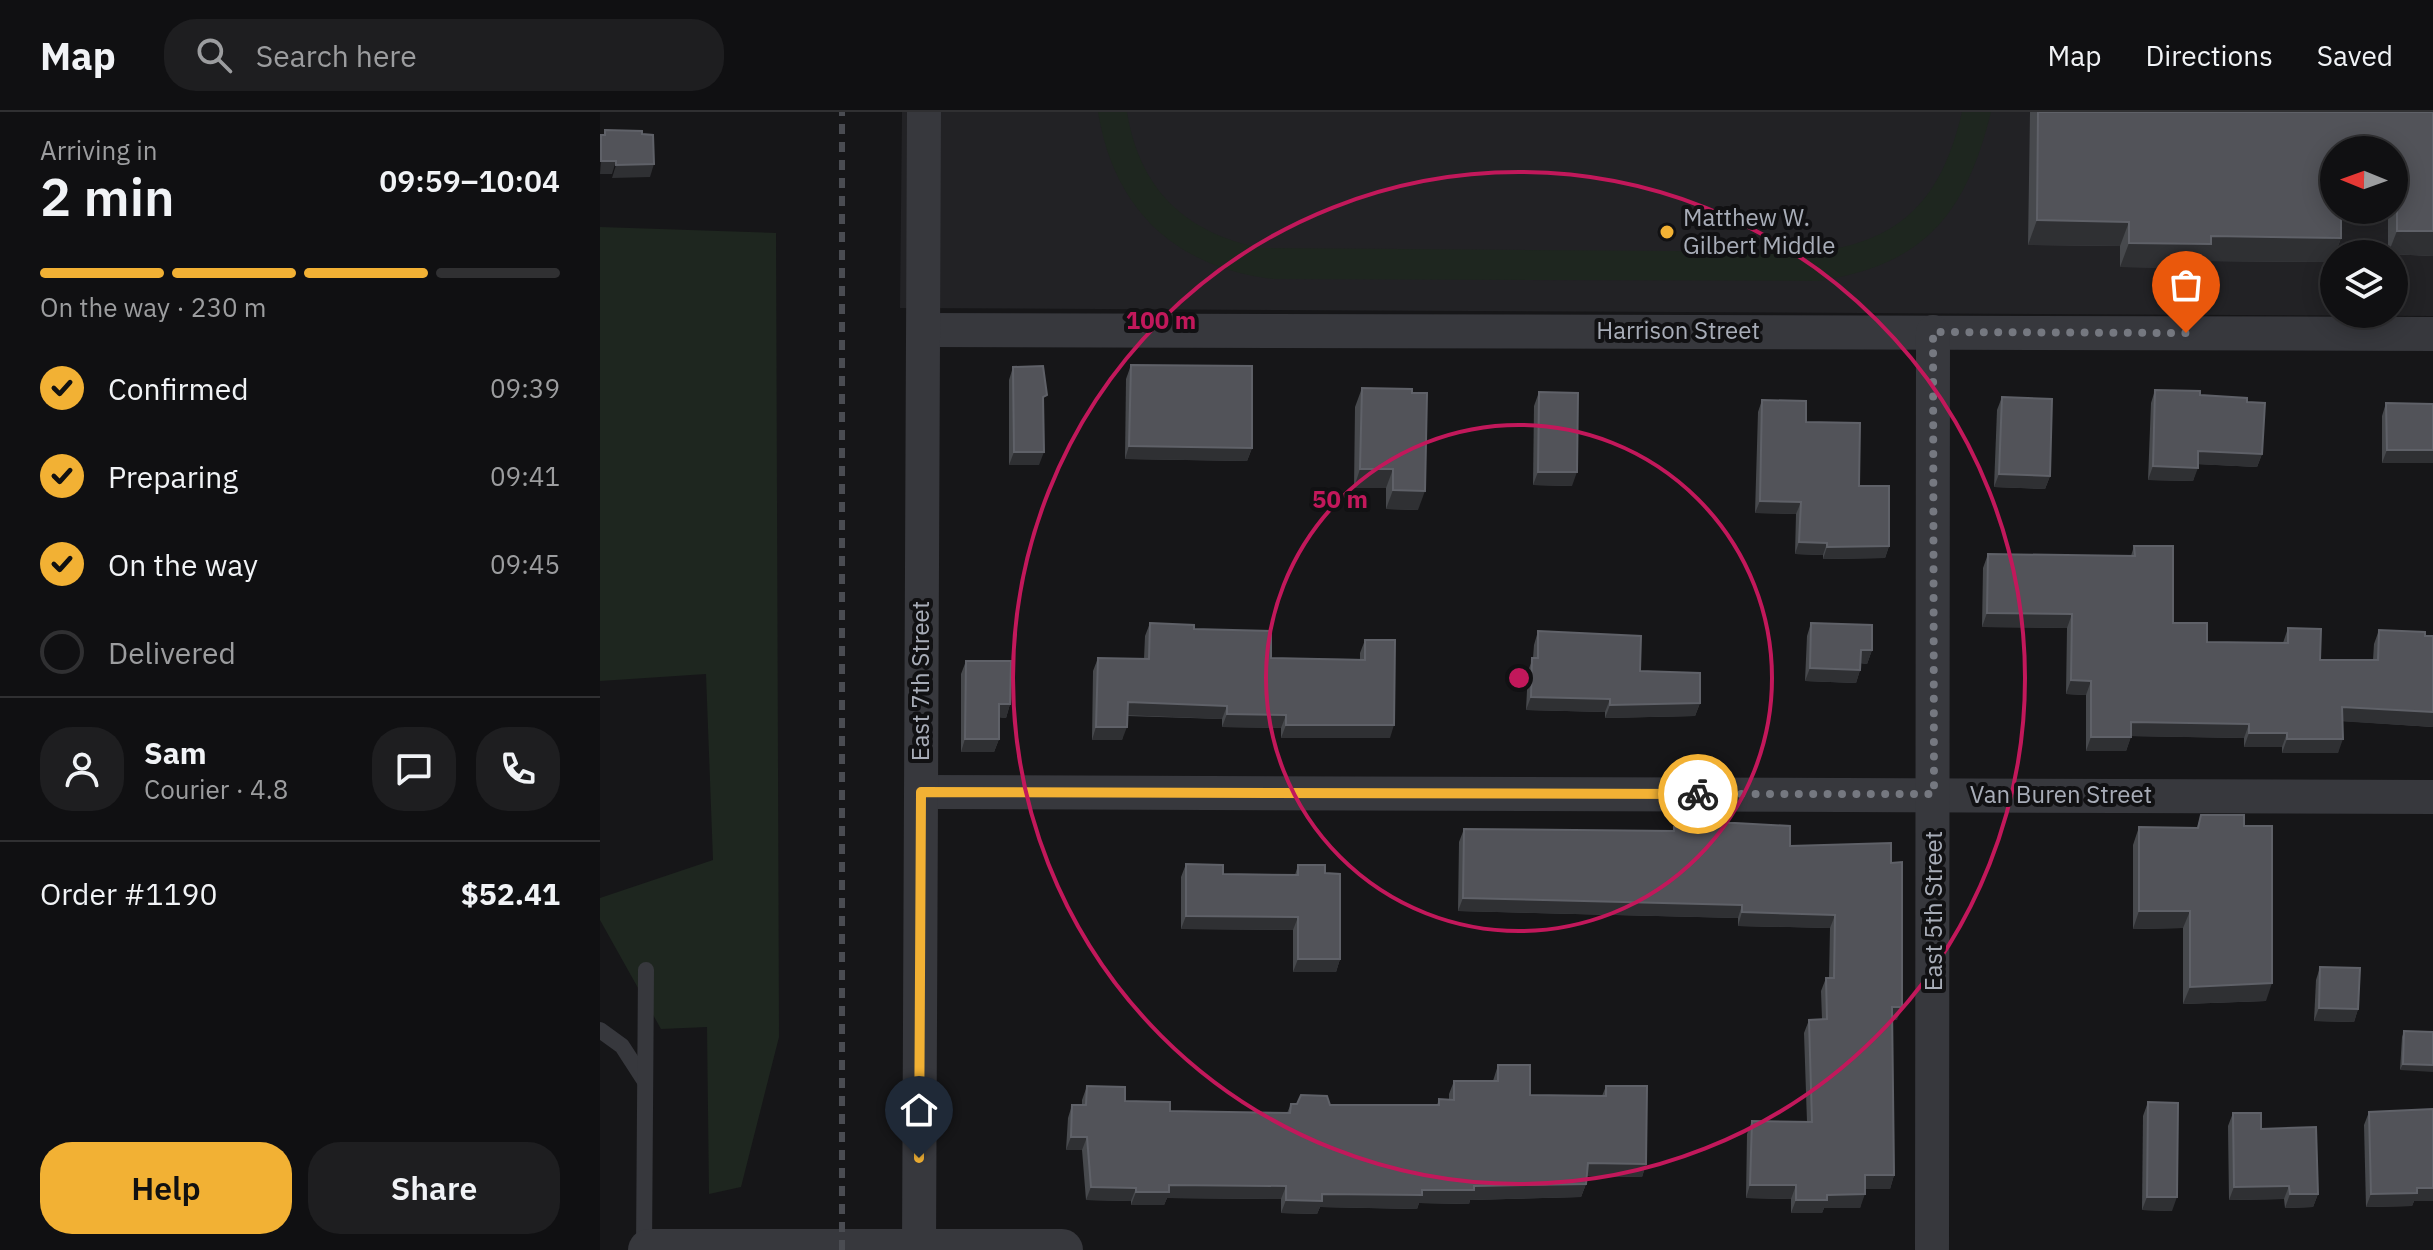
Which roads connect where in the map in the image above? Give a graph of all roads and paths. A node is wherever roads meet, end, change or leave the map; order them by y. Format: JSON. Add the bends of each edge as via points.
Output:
{"nodes":[{"id":1,"x":924,"y":112,"type":"edge"},
{"id":2,"x":924,"y":330,"type":"junction"},
{"id":3,"x":1933,"y":332,"type":"junction"},
{"id":4,"x":2433,"y":334,"type":"edge"},
{"id":5,"x":921,"y":792,"type":"junction"},
{"id":6,"x":1934,"y":794,"type":"junction"},
{"id":7,"x":2433,"y":797,"type":"edge"},
{"id":8,"x":646,"y":970,"type":"dead end"},
{"id":9,"x":600,"y":1030,"type":"edge"},
{"id":10,"x":645,"y":1081,"type":"junction"},
{"id":11,"x":647,"y":1250,"type":"edge"},
{"id":12,"x":919,"y":1250,"type":"edge"},
{"id":13,"x":1062,"y":1250,"type":"edge"},
{"id":14,"x":1932,"y":1250,"type":"edge"}],
"edges":[{"from":1,"to":2,"type":"street","name":"East 7th Street"},
{"from":2,"to":3,"type":"street","name":"Harrison Street"},
{"from":2,"to":5,"type":"street","name":"East 7th Street"},
{"from":3,"to":4,"type":"street","name":"Harrison Street"},
{"from":3,"to":6,"type":"street","name":"East 5th Street"},
{"from":5,"to":6,"type":"street","name":"Van Buren Street"},
{"from":5,"to":12,"type":"street","name":"East 7th Street"},
{"from":6,"to":7,"type":"street","name":"Van Buren Street"},
{"from":6,"to":14,"type":"street","name":"East 5th Street"},
{"from":8,"to":10,"type":"lane"},
{"from":9,"to":10,"type":"lane","via":[[622,1046]]},
{"from":10,"to":11,"type":"lane"},
{"from":11,"to":12,"type":"street"},
{"from":12,"to":13,"type":"street"}]}
